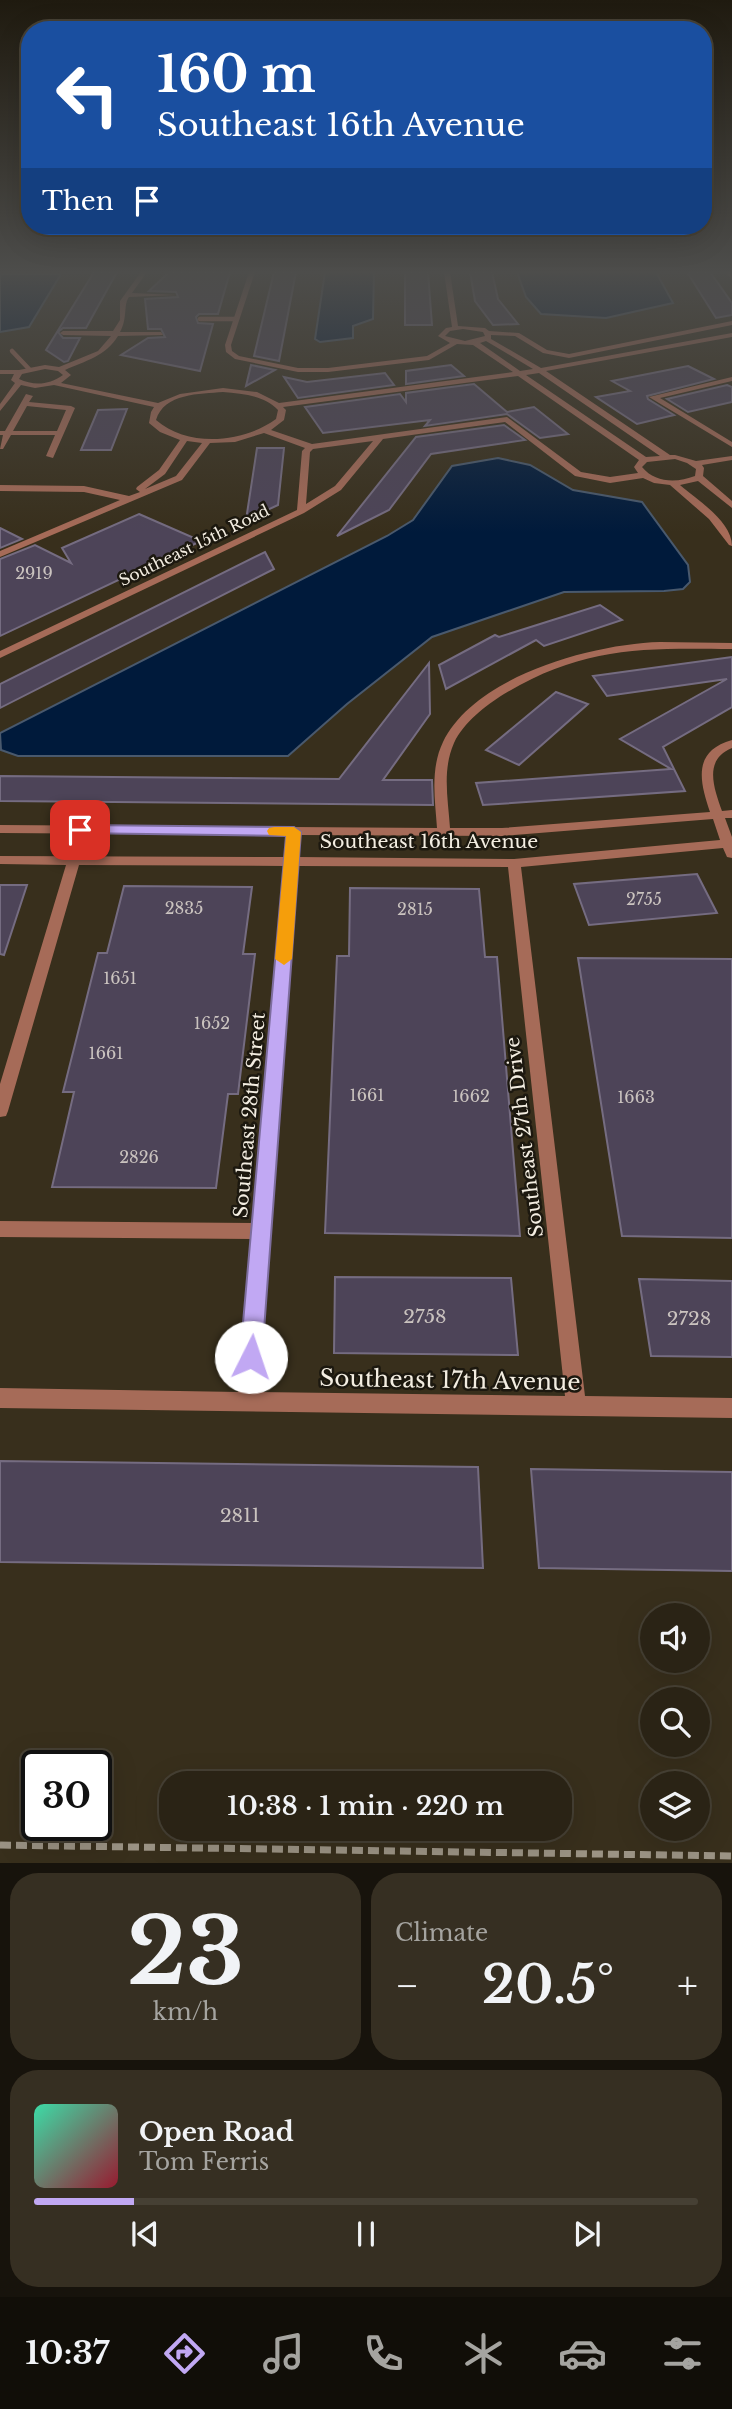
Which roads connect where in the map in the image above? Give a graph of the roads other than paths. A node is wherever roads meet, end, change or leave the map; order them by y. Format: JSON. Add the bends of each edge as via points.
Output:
{"nodes":[{"id":1,"x":19,"y":359,"type":"edge"},
{"id":2,"x":84,"y":359,"type":"edge"},
{"id":3,"x":242,"y":359,"type":"edge"},
{"id":4,"x":421,"y":359,"type":"edge"},
{"id":5,"x":495,"y":359,"type":"edge"},
{"id":6,"x":523,"y":359,"type":"edge"},
{"id":7,"x":605,"y":359,"type":"edge"},
{"id":8,"x":655,"y":359,"type":"edge"},
{"id":9,"x":29,"y":369,"type":"junction"},
{"id":10,"x":60,"y":369,"type":"junction"},
{"id":11,"x":606,"y":369,"type":"dead end"},
{"id":12,"x":541,"y":371,"type":"junction"},
{"id":13,"x":0,"y":372,"type":"edge"},
{"id":14,"x":562,"y":377,"type":"dead end"},
{"id":15,"x":18,"y":378,"type":"junction"},
{"id":16,"x":65,"y":378,"type":"junction"},
{"id":17,"x":552,"y":378,"type":"junction"},
{"id":18,"x":732,"y":379,"type":"edge"},
{"id":19,"x":0,"y":380,"type":"edge"},
{"id":20,"x":522,"y":380,"type":"junction"},
{"id":21,"x":53,"y":383,"type":"junction"},
{"id":22,"x":35,"y":386,"type":"junction"},
{"id":23,"x":485,"y":389,"type":"dead end"},
{"id":24,"x":171,"y":399,"type":"junction"},
{"id":25,"x":25,"y":404,"type":"junction"},
{"id":26,"x":279,"y":405,"type":"junction"},
{"id":27,"x":159,"y":406,"type":"junction"},
{"id":28,"x":0,"y":409,"type":"edge"},
{"id":29,"x":282,"y":414,"type":"junction"},
{"id":30,"x":266,"y":431,"type":"junction"},
{"id":31,"x":4,"y":433,"type":"edge"},
{"id":32,"x":60,"y":433,"type":"junction"},
{"id":33,"x":381,"y":436,"type":"junction"},
{"id":34,"x":185,"y":439,"type":"junction"},
{"id":35,"x":208,"y":441,"type":"junction"},
{"id":36,"x":647,"y":444,"type":"junction"},
{"id":37,"x":732,"y":445,"type":"edge"},
{"id":38,"x":0,"y":447,"type":"edge"},
{"id":39,"x":311,"y":447,"type":"junction"},
{"id":40,"x":625,"y":447,"type":"junction"},
{"id":41,"x":50,"y":456,"type":"dead end"},
{"id":42,"x":667,"y":457,"type":"junction"},
{"id":43,"x":732,"y":458,"type":"edge"},
{"id":44,"x":644,"y":460,"type":"junction"},
{"id":45,"x":695,"y":464,"type":"junction"},
{"id":46,"x":162,"y":472,"type":"junction"},
{"id":47,"x":643,"y":475,"type":"junction"},
{"id":48,"x":699,"y":477,"type":"junction"},
{"id":49,"x":179,"y":478,"type":"junction"},
{"id":50,"x":673,"y":483,"type":"junction"},
{"id":51,"x":0,"y":488,"type":"edge"},
{"id":52,"x":129,"y":499,"type":"junction"},
{"id":53,"x":732,"y":505,"type":"edge"},
{"id":54,"x":301,"y":511,"type":"junction"},
{"id":55,"x":732,"y":543,"type":"edge"},
{"id":56,"x":0,"y":554,"type":"edge"},
{"id":57,"x":732,"y":646,"type":"edge"},
{"id":58,"x":0,"y":655,"type":"edge"},
{"id":59,"x":732,"y":744,"type":"edge"},
{"id":60,"x":725,"y":814,"type":"edge"},
{"id":61,"x":0,"y":829,"type":"edge"},
{"id":62,"x":294,"y":832,"type":"junction"},
{"id":63,"x":444,"y":832,"type":"junction"},
{"id":64,"x":731,"y":847,"type":"edge"},
{"id":65,"x":0,"y":860,"type":"edge"},
{"id":66,"x":74,"y":860,"type":"junction"},
{"id":67,"x":292,"y":862,"type":"junction"},
{"id":68,"x":513,"y":863,"type":"junction"},
{"id":69,"x":0,"y":1111,"type":"edge"},
{"id":70,"x":0,"y":1229,"type":"edge"},
{"id":71,"x":261,"y":1231,"type":"junction"},
{"id":72,"x":0,"y":1398,"type":"edge"},
{"id":73,"x":247,"y":1402,"type":"junction"},
{"id":74,"x":576,"y":1406,"type":"junction"},
{"id":75,"x":732,"y":1408,"type":"edge"}],
"edges":[{"from":1,"to":9,"type":"lane"},
{"from":2,"to":10,"type":"street"},
{"from":3,"to":4,"type":"street","via":[[328,370]]},
{"from":5,"to":20,"type":"street"},
{"from":6,"to":12,"type":"street"},
{"from":7,"to":12,"type":"street"},
{"from":8,"to":11,"type":"street"},
{"from":9,"to":10,"type":"street"},
{"from":9,"to":15,"type":"street"},
{"from":10,"to":16,"type":"street","via":[[67,373]]},
{"from":12,"to":17,"type":"street"},
{"from":12,"to":20,"type":"street"},
{"from":13,"to":15,"type":"street"},
{"from":14,"to":17,"type":"street"},
{"from":15,"to":19,"type":"street"},
{"from":15,"to":22,"type":"street"},
{"from":15,"to":28,"type":"street"},
{"from":16,"to":21,"type":"street"},
{"from":16,"to":24,"type":"street"},
{"from":17,"to":20,"type":"street"},
{"from":17,"to":36,"type":"street"},
{"from":18,"to":37,"type":"street","via":[[653,397]]},
{"from":20,"to":26,"type":"street"},
{"from":20,"to":40,"type":"street"},
{"from":21,"to":22,"type":"street"},
{"from":21,"to":27,"type":"street"},
{"from":22,"to":25,"type":"street"},
{"from":23,"to":29,"type":"street"},
{"from":24,"to":26,"type":"street","via":[[223,390],[257,394]]},
{"from":24,"to":27,"type":"street"},
{"from":25,"to":31,"type":"street"},
{"from":25,"to":32,"type":"street","via":[[71,408]]},
{"from":26,"to":29,"type":"street"},
{"from":27,"to":34,"type":"street","via":[[152,421],[157,428]]},
{"from":29,"to":30,"type":"street"},
{"from":30,"to":35,"type":"street"},
{"from":30,"to":39,"type":"street"},
{"from":31,"to":32,"type":"street"},
{"from":31,"to":38,"type":"street"},
{"from":32,"to":41,"type":"street"},
{"from":33,"to":39,"type":"street"},
{"from":33,"to":47,"type":"street","via":[[507,419],[578,474],[610,480]]},
{"from":33,"to":54,"type":"street","name":"Southeast 15th Road","via":[[338,488]]},
{"from":34,"to":35,"type":"street"},
{"from":34,"to":46,"type":"street"},
{"from":35,"to":49,"type":"street"},
{"from":36,"to":40,"type":"street"},
{"from":36,"to":42,"type":"street"},
{"from":39,"to":54,"type":"street","via":[[306,451]]},
{"from":40,"to":44,"type":"street"},
{"from":42,"to":44,"type":"street"},
{"from":42,"to":45,"type":"street"},
{"from":43,"to":45,"type":"street"},
{"from":44,"to":47,"type":"street","via":[[638,467]]},
{"from":45,"to":48,"type":"street","via":[[700,468]]},
{"from":46,"to":49,"type":"street"},
{"from":46,"to":52,"type":"street"},
{"from":47,"to":50,"type":"street"},
{"from":48,"to":50,"type":"street"},
{"from":48,"to":53,"type":"street"},
{"from":49,"to":52,"type":"street"},
{"from":50,"to":55,"type":"street","via":[[712,517]]},
{"from":51,"to":52,"type":"street","via":[[84,489]]},
{"from":52,"to":56,"type":"street"},
{"from":54,"to":58,"type":"street","name":"Southeast 15th Road"},
{"from":57,"to":63,"type":"street","via":[[635,646],[600,652],[540,670],[493,696],[450,738],[440,767]]},
{"from":59,"to":60,"type":"street","via":[[718,749],[709,760],[707,778]]},
{"from":60,"to":63,"type":"street","name":"Southeast 16th Avenue","via":[[502,832]]},
{"from":60,"to":64,"type":"street"},
{"from":61,"to":62,"type":"street","name":"Southeast 16th Avenue"},
{"from":62,"to":63,"type":"street","name":"Southeast 16th Avenue"},
{"from":62,"to":67,"type":"street","name":"Southeast 28th Street"},
{"from":64,"to":68,"type":"street","name":"Southeast 16th Avenue"},
{"from":65,"to":66,"type":"street","name":"Southeast 16th Avenue"},
{"from":66,"to":67,"type":"street","name":"Southeast 16th Avenue"},
{"from":66,"to":69,"type":"street"},
{"from":67,"to":68,"type":"street","name":"Southeast 16th Avenue"},
{"from":67,"to":71,"type":"street","name":"Southeast 28th Street"},
{"from":68,"to":74,"type":"street","name":"Southeast 27th Drive"},
{"from":70,"to":71,"type":"street"},
{"from":71,"to":73,"type":"street","name":"Southeast 28th Street"},
{"from":72,"to":73,"type":"street","name":"Southeast 17th Avenue"},
{"from":73,"to":74,"type":"street","name":"Southeast 17th Avenue"},
{"from":74,"to":75,"type":"street","name":"Southeast 17th Avenue"}]}
